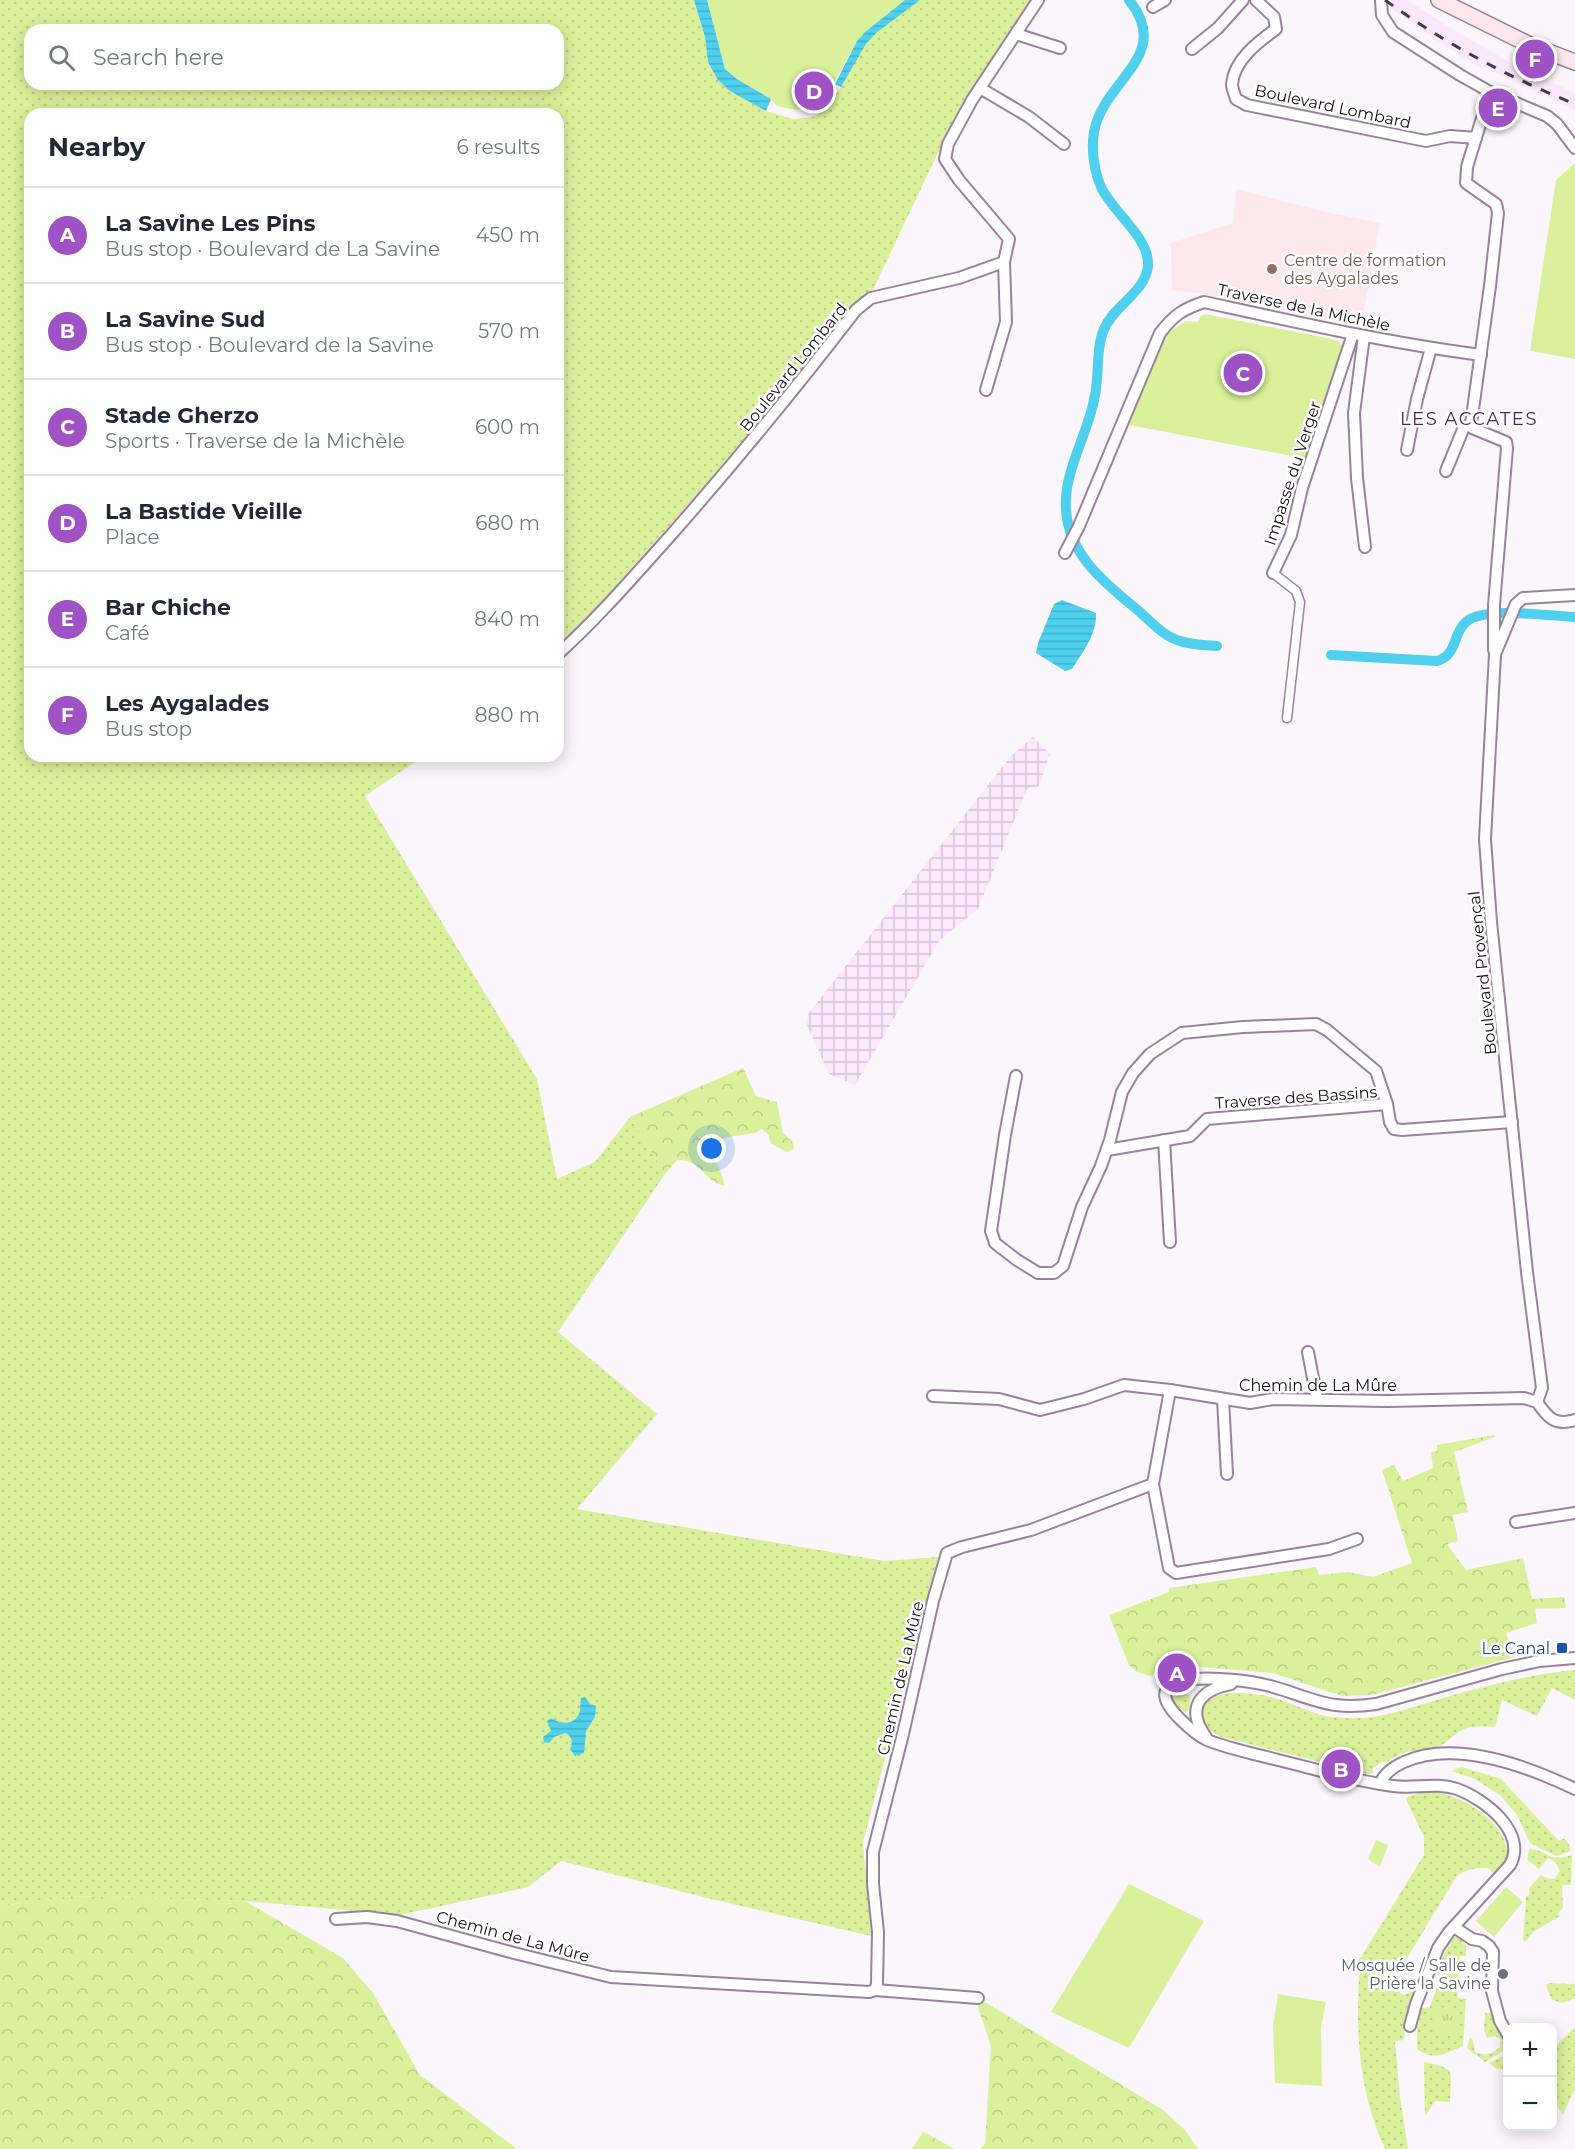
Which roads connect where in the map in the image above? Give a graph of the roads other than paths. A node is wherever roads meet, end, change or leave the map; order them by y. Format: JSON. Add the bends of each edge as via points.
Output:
{"nodes":[{"id":1,"x":1038,"y":0,"type":"edge"},
{"id":2,"x":1166,"y":0,"type":"edge"},
{"id":3,"x":1243,"y":0,"type":"edge"},
{"id":4,"x":1256,"y":0,"type":"edge"},
{"id":5,"x":1381,"y":0,"type":"edge"},
{"id":6,"x":1439,"y":0,"type":"edge"},
{"id":7,"x":1456,"y":5,"type":"edge"},
{"id":8,"x":1153,"y":7,"type":"dead end"},
{"id":9,"x":1016,"y":34,"type":"junction"},
{"id":10,"x":1060,"y":48,"type":"dead end"},
{"id":11,"x":1192,"y":49,"type":"dead end"},
{"id":12,"x":1575,"y":62,"type":"edge"},
{"id":13,"x":980,"y":88,"type":"junction"},
{"id":14,"x":1490,"y":92,"type":"junction"},
{"id":15,"x":1476,"y":138,"type":"junction"},
{"id":16,"x":1064,"y":144,"type":"dead end"},
{"id":17,"x":1575,"y":148,"type":"edge"},
{"id":18,"x":1004,"y":262,"type":"junction"},
{"id":19,"x":1359,"y":335,"type":"junction"},
{"id":20,"x":1431,"y":348,"type":"junction"},
{"id":21,"x":1481,"y":355,"type":"junction"},
{"id":22,"x":986,"y":390,"type":"dead end"},
{"id":23,"x":1471,"y":424,"type":"junction"},
{"id":24,"x":1407,"y":450,"type":"dead end"},
{"id":25,"x":1446,"y":471,"type":"dead end"},
{"id":26,"x":1365,"y":547,"type":"dead end"},
{"id":27,"x":1065,"y":553,"type":"dead end"},
{"id":28,"x":1273,"y":573,"type":"joint"},
{"id":29,"x":1575,"y":595,"type":"edge"},
{"id":30,"x":564,"y":649,"type":"edge"},
{"id":31,"x":1494,"y":654,"type":"junction"},
{"id":32,"x":1287,"y":718,"type":"dead end"},
{"id":33,"x":1016,"y":1076,"type":"dead end"},
{"id":34,"x":1387,"y":1104,"type":"junction"},
{"id":35,"x":1512,"y":1122,"type":"junction"},
{"id":36,"x":1164,"y":1140,"type":"junction"},
{"id":37,"x":1107,"y":1150,"type":"junction"},
{"id":38,"x":1170,"y":1242,"type":"dead end"},
{"id":39,"x":1308,"y":1352,"type":"dead end"},
{"id":40,"x":1170,"y":1390,"type":"junction"},
{"id":41,"x":933,"y":1396,"type":"dead end"},
{"id":42,"x":1223,"y":1399,"type":"junction"},
{"id":43,"x":1317,"y":1399,"type":"junction"},
{"id":44,"x":1537,"y":1402,"type":"junction"},
{"id":45,"x":1575,"y":1420,"type":"edge"},
{"id":46,"x":1227,"y":1474,"type":"dead end"},
{"id":47,"x":1153,"y":1484,"type":"junction"},
{"id":48,"x":1575,"y":1513,"type":"edge"},
{"id":49,"x":1516,"y":1522,"type":"dead end"},
{"id":50,"x":1358,"y":1539,"type":"dead end"},
{"id":51,"x":1575,"y":1658,"type":"edge"},
{"id":52,"x":1242,"y":1682,"type":"junction"},
{"id":53,"x":1208,"y":1740,"type":"junction"},
{"id":54,"x":1380,"y":1784,"type":"junction"},
{"id":55,"x":1575,"y":1789,"type":"edge"},
{"id":56,"x":336,"y":1919,"type":"dead end"},
{"id":57,"x":1454,"y":1927,"type":"junction"},
{"id":58,"x":875,"y":1990,"type":"junction"},
{"id":59,"x":978,"y":1998,"type":"dead end"},
{"id":60,"x":1410,"y":2026,"type":"dead end"},
{"id":61,"x":1503,"y":2026,"type":"edge"}],
"edges":[{"from":1,"to":9,"type":"street"},
{"from":2,"to":8,"type":"street"},
{"from":3,"to":11,"type":"street"},
{"from":4,"to":15,"type":"street","name":"Boulevard Lombard","via":[[1274,17],[1276,28],[1240,62],[1232,85],[1236,99],[1247,105],[1426,141],[1450,136]]},
{"from":5,"to":14,"type":"street","via":[[1382,15],[1393,32]]},
{"from":6,"to":7,"type":"main road"},
{"from":7,"to":12,"type":"main road","via":[[1530,45]]},
{"from":9,"to":10,"type":"street"},
{"from":9,"to":13,"type":"street"},
{"from":13,"to":16,"type":"street","via":[[1029,117]]},
{"from":13,"to":18,"type":"street","via":[[948,144],[945,159],[1009,239]]},
{"from":14,"to":15,"type":"street"},
{"from":14,"to":17,"type":"street","via":[[1547,117]]},
{"from":15,"to":21,"type":"street","via":[[1466,183],[1496,204],[1498,213]]},
{"from":18,"to":22,"type":"street","via":[[1006,322]]},
{"from":18,"to":30,"type":"street","name":"Boulevard Lombard","via":[[959,278],[872,298],[856,310],[780,409],[703,499],[590,625]]},
{"from":19,"to":20,"type":"street","name":"Traverse de la Michèle"},
{"from":19,"to":26,"type":"street","via":[[1354,413]]},
{"from":19,"to":27,"type":"street","name":"Traverse de la Michèle","via":[[1204,302],[1173,317],[1160,333],[1143,370]]},
{"from":19,"to":28,"type":"street","name":"Impasse du Verger","via":[[1302,488],[1291,535]]},
{"from":20,"to":21,"type":"street","name":"Traverse de la Michèle"},
{"from":20,"to":24,"type":"street"},
{"from":21,"to":23,"type":"street"},
{"from":23,"to":25,"type":"street","via":[[1464,427]]},
{"from":23,"to":31,"type":"street","via":[[1472,428],[1506,442],[1508,448],[1494,605]]},
{"from":28,"to":32,"type":"street","name":"Impasse du Verger","via":[[1296,591],[1300,602]]},
{"from":29,"to":31,"type":"street","name":"Boulevard Provençal","via":[[1523,598],[1516,604]]},
{"from":31,"to":35,"type":"street","name":"Boulevard Provençal","via":[[1485,839]]},
{"from":33,"to":37,"type":"street","via":[[991,1232],[995,1243],[1038,1273],[1054,1273],[1063,1266],[1082,1206]]},
{"from":34,"to":35,"type":"street","via":[[1394,1129]]},
{"from":34,"to":36,"type":"street","name":"Traverse des Bassins","via":[[1207,1119],[1190,1136]]},
{"from":34,"to":37,"type":"street","via":[[1376,1071],[1316,1024],[1182,1033],[1150,1054],[1133,1073],[1122,1092]]},
{"from":35,"to":44,"type":"street","name":"Boulevard Provençal","via":[[1542,1388]]},
{"from":36,"to":37,"type":"street","name":"Traverse des Bassins"},
{"from":36,"to":38,"type":"street"},
{"from":39,"to":43,"type":"street"},
{"from":40,"to":41,"type":"street","name":"Chemin de La Mûre","via":[[1125,1385],[1040,1410],[999,1399]]},
{"from":40,"to":42,"type":"street","name":"Chemin de La Mûre"},
{"from":40,"to":47,"type":"street"},
{"from":42,"to":43,"type":"street","name":"Chemin de La Mûre","via":[[1250,1403]]},
{"from":42,"to":46,"type":"street"},
{"from":43,"to":44,"type":"street","name":"Chemin de La Mûre","via":[[1515,1398]]},
{"from":44,"to":45,"type":"street","via":[[1554,1421]]},
{"from":47,"to":50,"type":"street","via":[[1169,1568],[1176,1573],[1329,1549]]},
{"from":47,"to":58,"type":"street","name":"Chemin de La Mûre","via":[[1031,1530],[947,1553],[873,1852],[878,1932]]},
{"from":48,"to":49,"type":"street"},
{"from":51,"to":52,"type":"street","via":[[1502,1669],[1358,1707]]},
{"from":52,"to":53,"type":"street","via":[[1212,1689],[1200,1699],[1195,1714]]},
{"from":52,"to":53,"type":"street","via":[[1179,1681],[1167,1688],[1165,1701],[1188,1727]]},
{"from":53,"to":54,"type":"street"},
{"from":54,"to":55,"type":"street","via":[[1387,1772],[1416,1758],[1470,1754],[1545,1775]]},
{"from":54,"to":57,"type":"street","via":[[1455,1788],[1470,1795],[1505,1824],[1515,1856]]},
{"from":56,"to":58,"type":"street","name":"Chemin de La Mûre","via":[[367,1917],[397,1921],[611,1977]]},
{"from":57,"to":60,"type":"street","via":[[1438,1948]]},
{"from":57,"to":61,"type":"street","via":[[1493,1952],[1492,1991]]},
{"from":58,"to":59,"type":"street"}]}
